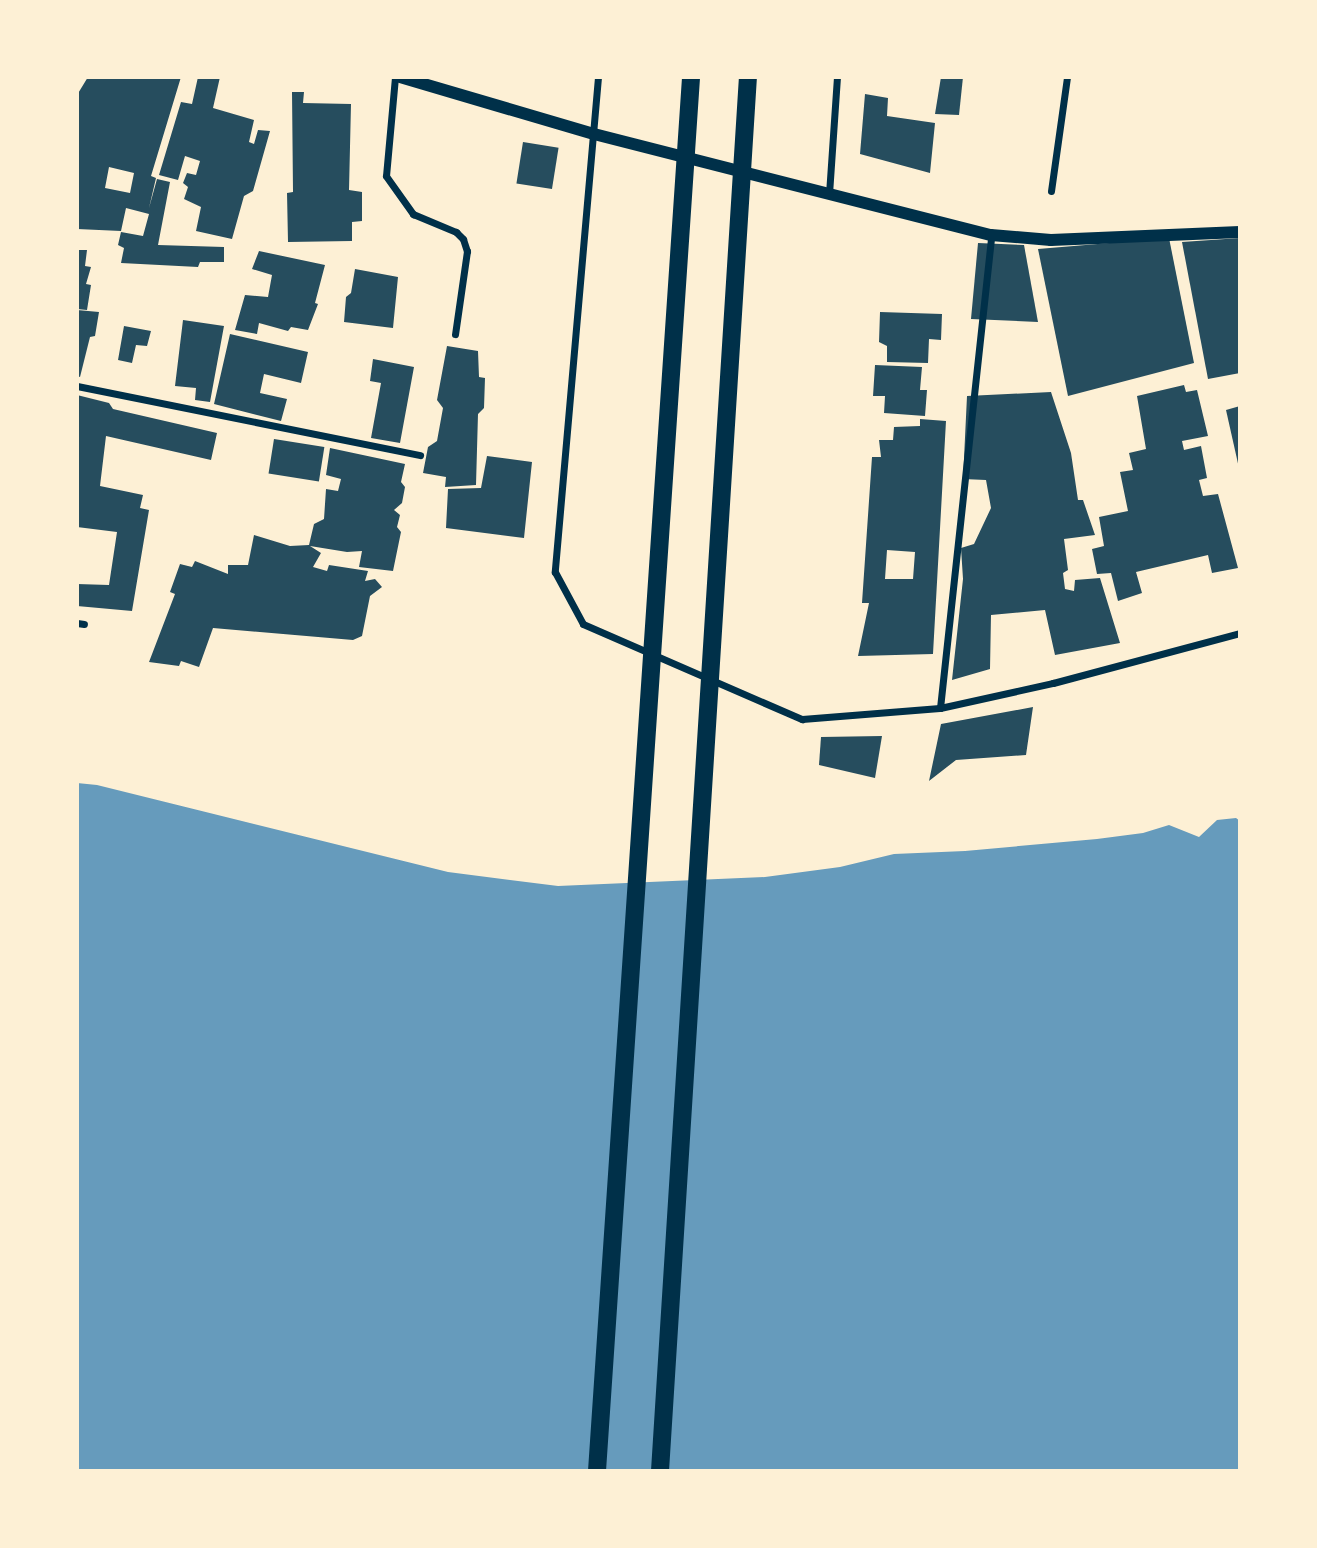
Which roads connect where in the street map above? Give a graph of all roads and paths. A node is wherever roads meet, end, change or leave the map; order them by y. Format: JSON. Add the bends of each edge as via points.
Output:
{"nodes":[{"id":1,"x":398,"y":77,"type":"edge"},
{"id":2,"x":597,"y":77,"type":"edge"},
{"id":3,"x":837,"y":77,"type":"edge"},
{"id":4,"x":1067,"y":77,"type":"edge"},
{"id":5,"x":747,"y":85,"type":"edge"},
{"id":6,"x":691,"y":86,"type":"edge"},
{"id":7,"x":594,"y":134,"type":"junction"},
{"id":8,"x":1051,"y":191,"type":"dead end"},
{"id":9,"x":828,"y":194,"type":"junction"},
{"id":10,"x":1240,"y":232,"type":"edge"},
{"id":11,"x":991,"y":234,"type":"junction"},
{"id":12,"x":455,"y":334,"type":"dead end"},
{"id":13,"x":77,"y":386,"type":"edge"},
{"id":14,"x":420,"y":455,"type":"dead end"},
{"id":15,"x":1240,"y":633,"type":"edge"},
{"id":16,"x":940,"y":708,"type":"junction"},
{"id":17,"x":597,"y":1471,"type":"edge"},
{"id":18,"x":660,"y":1471,"type":"edge"}],
"edges":[{"from":1,"to":7,"type":"street"},
{"from":1,"to":12,"type":"street","via":[[386,176],[413,215],[463,239],[467,251]]},
{"from":2,"to":7,"type":"street"},
{"from":3,"to":9,"type":"street"},
{"from":4,"to":8,"type":"street"},
{"from":5,"to":18,"type":"main road"},
{"from":6,"to":17,"type":"main road"},
{"from":7,"to":9,"type":"street"},
{"from":7,"to":16,"type":"street","via":[[555,572],[583,624],[802,719]]},
{"from":9,"to":11,"type":"street"},
{"from":10,"to":11,"type":"street","via":[[1051,240]]},
{"from":11,"to":16,"type":"street"},
{"from":13,"to":14,"type":"street"},
{"from":15,"to":16,"type":"street"}]}
